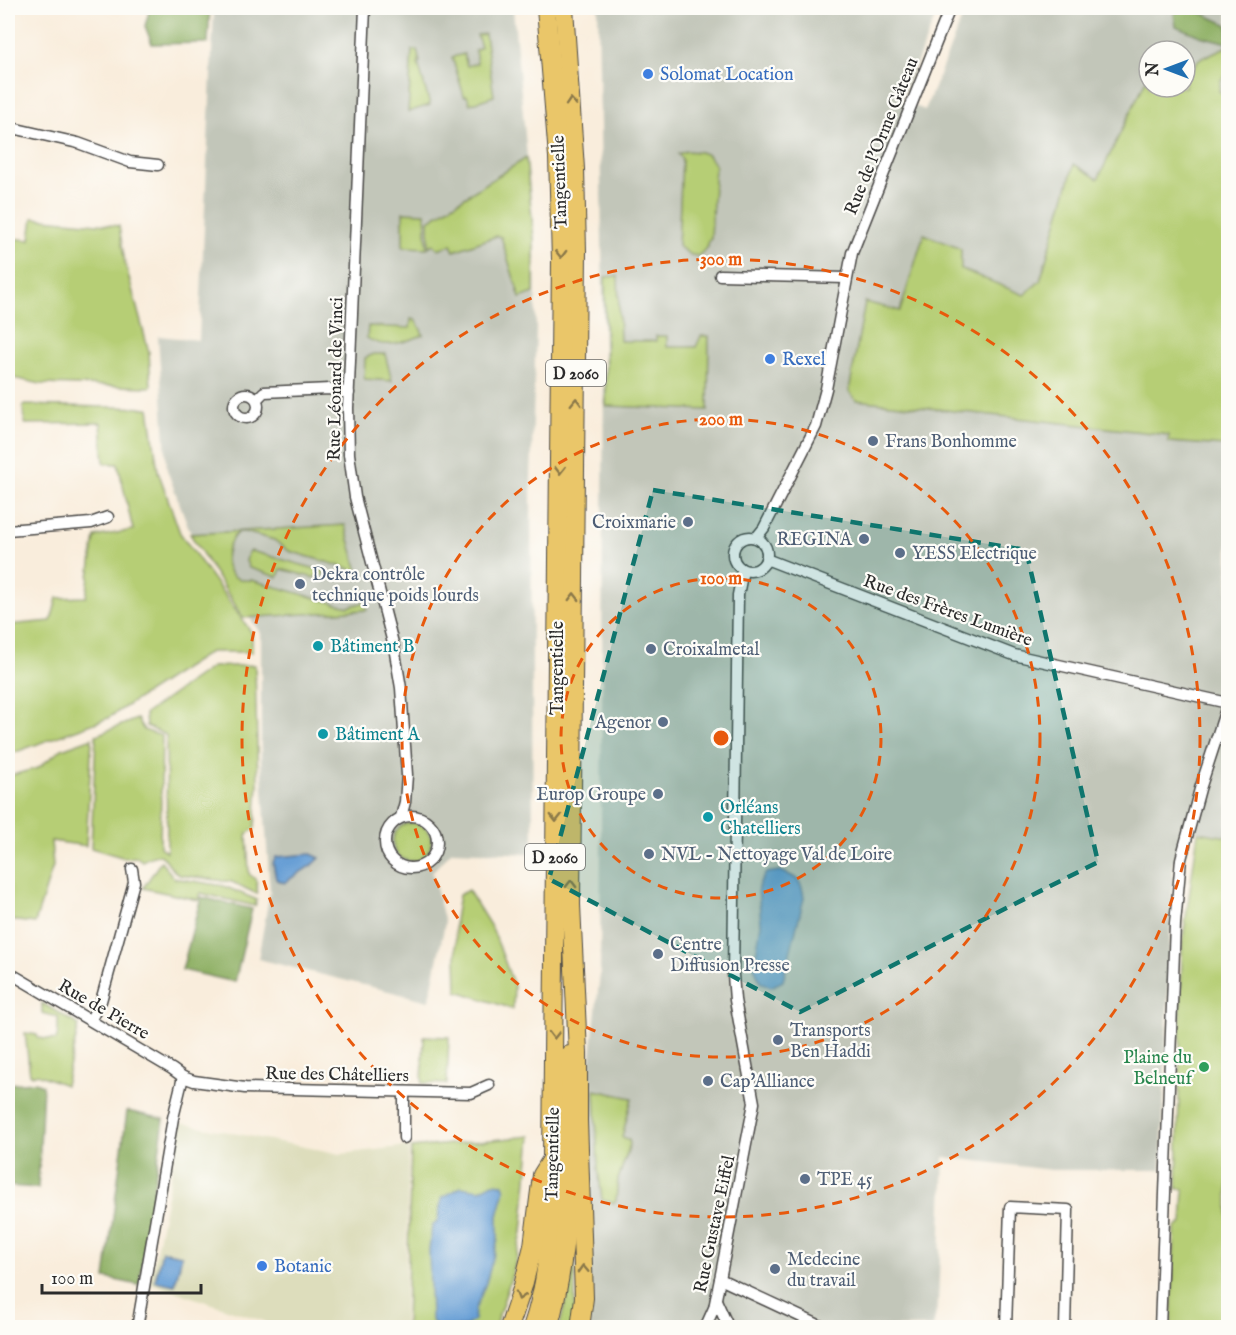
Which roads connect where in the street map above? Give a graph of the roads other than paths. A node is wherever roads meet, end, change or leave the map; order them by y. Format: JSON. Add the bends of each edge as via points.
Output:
{"nodes":[{"id":1,"x":365,"y":8,"type":"edge"},
{"id":2,"x":540,"y":8,"type":"edge"},
{"id":3,"x":546,"y":8,"type":"edge"},
{"id":4,"x":564,"y":8,"type":"edge"},
{"id":5,"x":950,"y":8,"type":"edge"},
{"id":6,"x":554,"y":91,"type":"junction"},
{"id":7,"x":8,"y":127,"type":"edge"},
{"id":8,"x":158,"y":165,"type":"dead end"},
{"id":9,"x":720,"y":275,"type":"dead end"},
{"id":10,"x":846,"y":278,"type":"junction"},
{"id":11,"x":349,"y":393,"type":"junction"},
{"id":12,"x":257,"y":399,"type":"dead end"},
{"id":13,"x":108,"y":517,"type":"dead end"},
{"id":14,"x":8,"y":530,"type":"edge"},
{"id":15,"x":756,"y":538,"type":"junction"},
{"id":16,"x":766,"y":559,"type":"junction"},
{"id":17,"x":743,"y":570,"type":"junction"},
{"id":18,"x":1228,"y":703,"type":"edge"},
{"id":19,"x":407,"y":775,"type":"junction"},
{"id":20,"x":401,"y":817,"type":"junction"},
{"id":21,"x":422,"y":818,"type":"junction"},
{"id":22,"x":132,"y":869,"type":"dead end"},
{"id":23,"x":571,"y":938,"type":"junction"},
{"id":24,"x":8,"y":972,"type":"edge"},
{"id":25,"x":91,"y":1020,"type":"junction"},
{"id":26,"x":183,"y":1077,"type":"junction"},
{"id":27,"x":489,"y":1085,"type":"dead end"},
{"id":28,"x":404,"y":1092,"type":"junction"},
{"id":29,"x":404,"y":1138,"type":"dead end"},
{"id":30,"x":552,"y":1159,"type":"junction"},
{"id":31,"x":720,"y":1280,"type":"junction"},
{"id":32,"x":716,"y":1300,"type":"junction"},
{"id":33,"x":137,"y":1328,"type":"edge"},
{"id":34,"x":509,"y":1328,"type":"edge"},
{"id":35,"x":532,"y":1328,"type":"edge"},
{"id":36,"x":548,"y":1328,"type":"edge"},
{"id":37,"x":580,"y":1328,"type":"edge"},
{"id":38,"x":705,"y":1328,"type":"edge"},
{"id":39,"x":725,"y":1328,"type":"edge"},
{"id":40,"x":825,"y":1328,"type":"edge"},
{"id":41,"x":1006,"y":1328,"type":"edge"},
{"id":42,"x":1065,"y":1328,"type":"edge"},
{"id":43,"x":1160,"y":1328,"type":"edge"}],
"edges":[{"from":1,"to":11,"type":"street","name":"Rue Léonard de Vinci"},
{"from":2,"to":6,"type":"main road"},
{"from":3,"to":6,"type":"main road","name":"Tangentielle","number":"D 2060"},
{"from":23,"to":4,"type":"main road","name":"Tangentielle","number":"D 2060","one_way":true,"via":[[577,251]]},
{"from":5,"to":10,"type":"street","name":"Rue de l'Orme Gâteau","via":[[852,253]]},
{"from":6,"to":30,"type":"main road","name":"Tangentielle","number":"D 2060","one_way":true,"via":[[561,369]]},
{"from":7,"to":8,"type":"street","via":[[78,143],[129,162]]},
{"from":9,"to":10,"type":"street"},
{"from":10,"to":15,"type":"street","name":"Rue de l'Orme Gâteau","via":[[816,426]]},
{"from":11,"to":12,"type":"street","via":[[264,392]]},
{"from":11,"to":19,"type":"street","name":"Rue Léonard de Vinci","via":[[351,476],[394,647]]},
{"from":13,"to":14,"type":"street","via":[[91,523]]},
{"from":15,"to":16,"type":"street","via":[[765,547]]},
{"from":15,"to":17,"type":"street","name":"Rue de l'Orme Gâteau","via":[[741,539],[734,547],[733,558]]},
{"from":16,"to":17,"type":"street","via":[[759,568]]},
{"from":16,"to":18,"type":"street","name":"Rue des Frères Lumière","via":[[1014,655]]},
{"from":17,"to":31,"type":"street","name":"Rue Gustave Eiffel","via":[[738,595],[733,975],[754,1103]]},
{"from":18,"to":43,"type":"street","via":[[1181,859],[1175,924]]},
{"from":19,"to":20,"type":"street","name":"Rue Léonard de Vinci"},
{"from":19,"to":21,"type":"street","name":"Rue Léonard de Vinci","via":[[412,803]]},
{"from":20,"to":21,"type":"street"},
{"from":20,"to":21,"type":"street","name":"Rue Léonard de Vinci","via":[[388,830],[385,847],[395,863],[407,868],[420,867],[431,860],[437,849],[435,830]]},
{"from":22,"to":25,"type":"street","via":[[134,882],[101,1001]]},
{"from":23,"to":36,"type":"main road","name":"Tangentielle","number":"D 2060","via":[[565,1234]]},
{"from":37,"to":23,"type":"main road","one_way":true,"via":[[584,1298]]},
{"from":24,"to":25,"type":"street","name":"Rue de Pierre"},
{"from":25,"to":26,"type":"street","name":"Rue de Pierre"},
{"from":26,"to":28,"type":"street","name":"Rue des Châtelliers","via":[[245,1088]]},
{"from":26,"to":33,"type":"street"},
{"from":27,"to":28,"type":"street","name":"Rue des Châtelliers","via":[[471,1093]]},
{"from":28,"to":29,"type":"street"},
{"from":30,"to":34,"type":"main road","one_way":true,"via":[[542,1175],[533,1246]]},
{"from":30,"to":35,"type":"main road","name":"Tangentielle","number":"D 2060","via":[[546,1266]]},
{"from":31,"to":32,"type":"street","name":"Rue Gustave Eiffel"},
{"from":31,"to":40,"type":"street"},
{"from":32,"to":38,"type":"street","name":"Rue Gustave Eiffel"},
{"from":32,"to":39,"type":"street","via":[[727,1324]]},
{"from":41,"to":42,"type":"street","via":[[1010,1207],[1068,1210]]}]}
